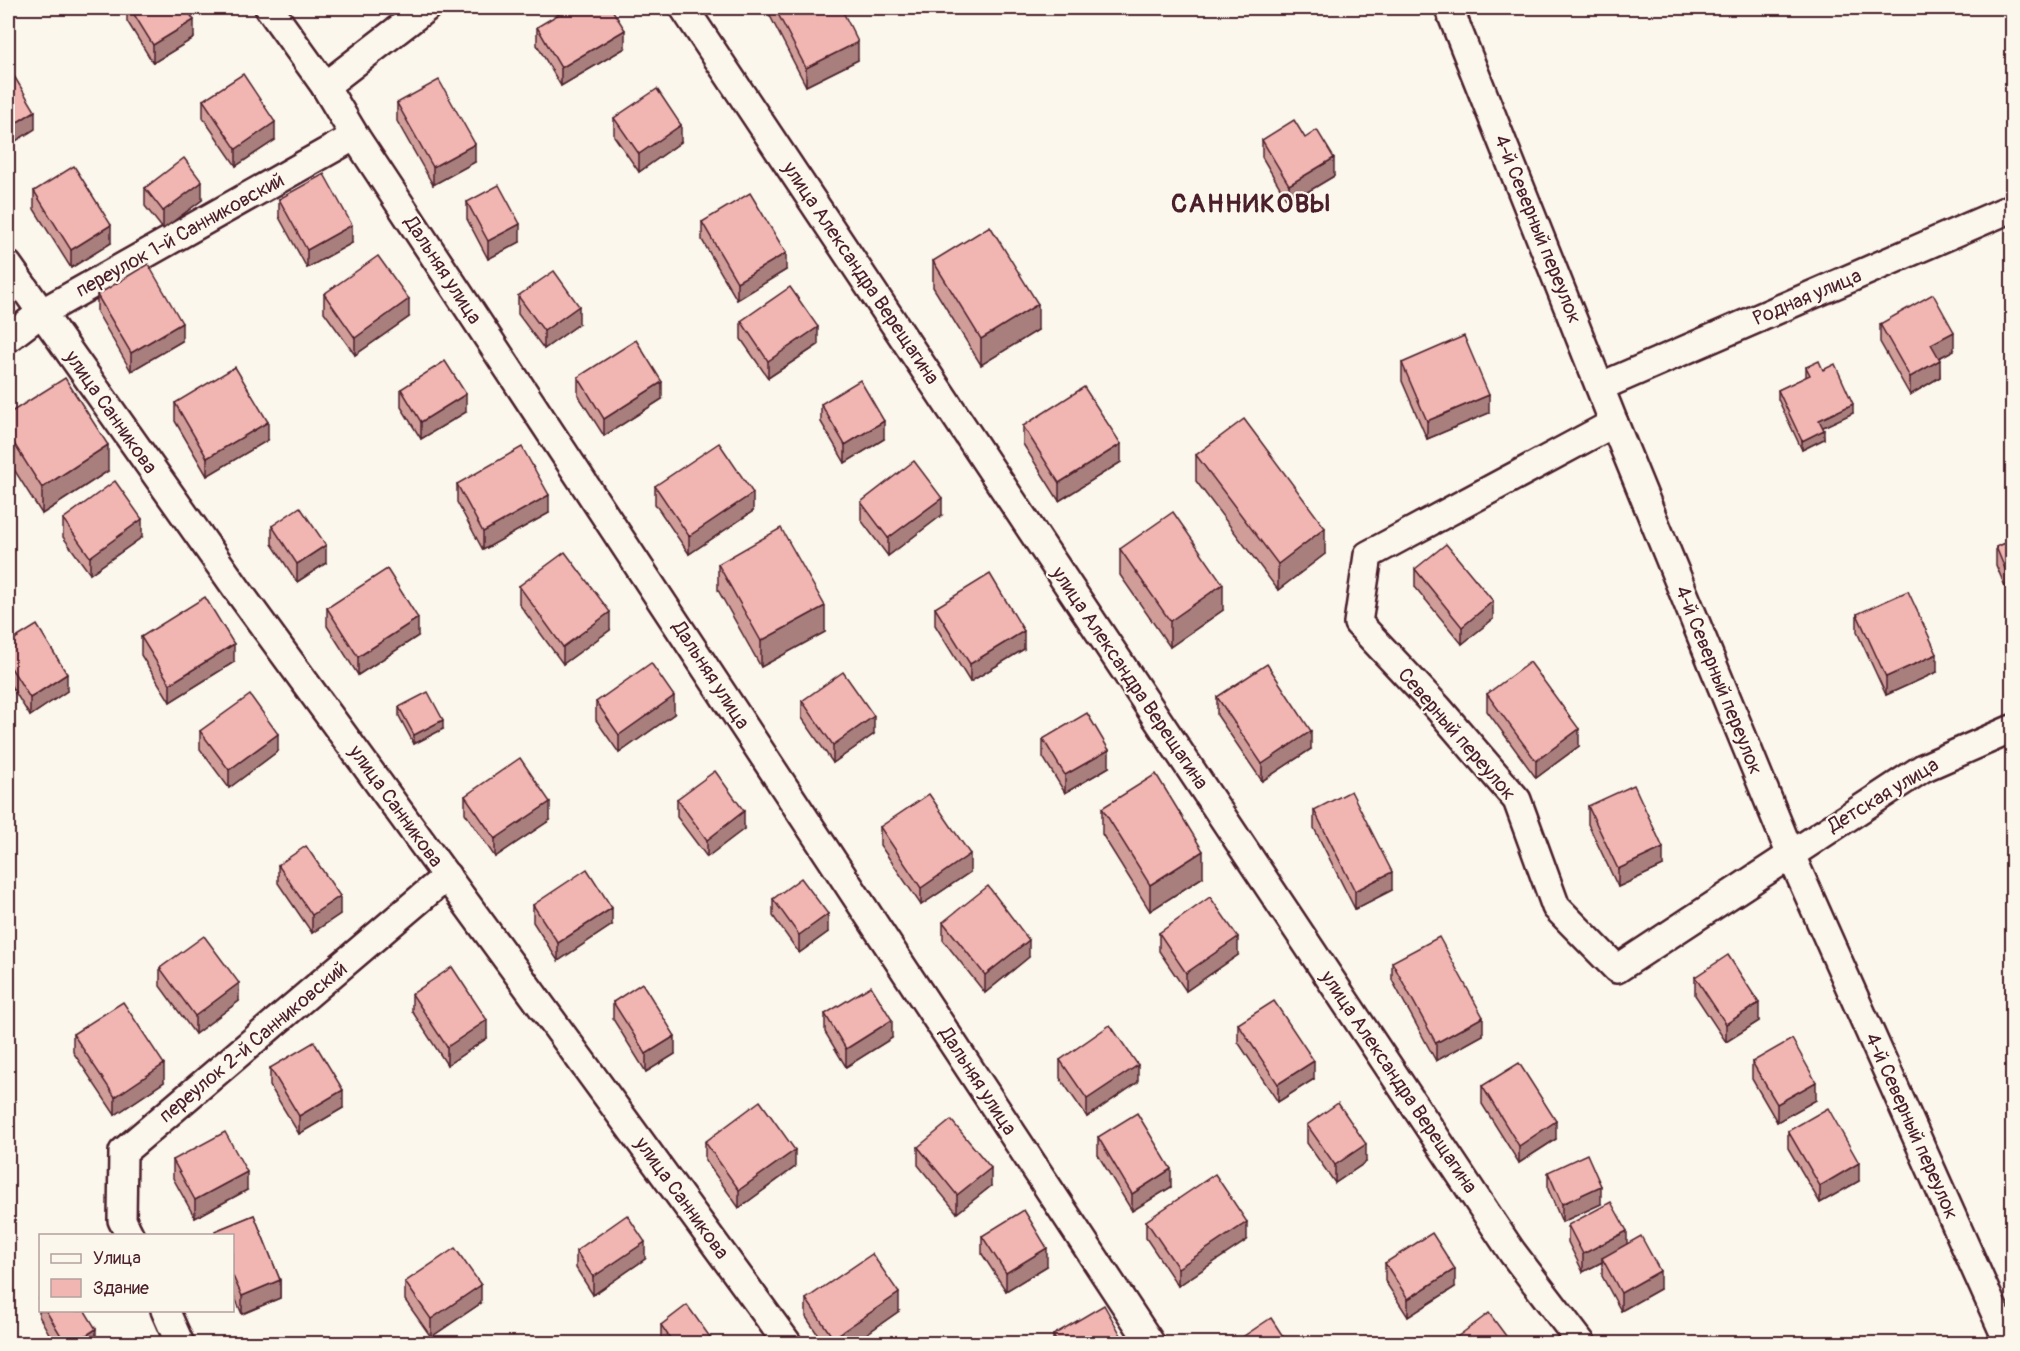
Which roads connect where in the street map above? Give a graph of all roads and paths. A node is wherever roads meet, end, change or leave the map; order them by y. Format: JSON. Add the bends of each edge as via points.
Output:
{"nodes":[{"id":1,"x":269,"y":8,"type":"edge"},
{"id":2,"x":426,"y":8,"type":"edge"},
{"id":3,"x":684,"y":8,"type":"edge"},
{"id":4,"x":1449,"y":8,"type":"edge"},
{"id":5,"x":325,"y":86,"type":"junction"},
{"id":6,"x":355,"y":136,"type":"junction"},
{"id":7,"x":2013,"y":208,"type":"edge"},
{"id":8,"x":8,"y":266,"type":"edge"},
{"id":9,"x":41,"y":313,"type":"junction"},
{"id":10,"x":8,"y":338,"type":"edge"},
{"id":11,"x":1602,"y":386,"type":"junction"},
{"id":12,"x":1614,"y":423,"type":"junction"},
{"id":13,"x":2013,"y":729,"type":"edge"},
{"id":14,"x":1790,"y":853,"type":"junction"},
{"id":15,"x":447,"y":876,"type":"junction"},
{"id":16,"x":129,"y":1234,"type":"edge"},
{"id":17,"x":165,"y":1312,"type":"edge"},
{"id":18,"x":180,"y":1344,"type":"edge"},
{"id":19,"x":788,"y":1344,"type":"edge"},
{"id":20,"x":1151,"y":1344,"type":"edge"},
{"id":21,"x":1582,"y":1344,"type":"edge"},
{"id":22,"x":2009,"y":1344,"type":"edge"}],
"edges":[{"from":1,"to":5,"type":"street","name":"Дальняя улица"},
{"from":2,"to":5,"type":"street"},
{"from":3,"to":21,"type":"street","name":"улица Александра Верещагина","via":[[1512,1252]]},
{"from":4,"to":11,"type":"street","name":"4-й Северный переулок"},
{"from":5,"to":6,"type":"street","name":"Дальняя улица"},
{"from":6,"to":9,"type":"street","name":"переулок 1-й Санниковский"},
{"from":6,"to":20,"type":"street","name":"Дальняя улица"},
{"from":7,"to":11,"type":"street","name":"Родная улица"},
{"from":8,"to":9,"type":"street","name":"улица Санникова"},
{"from":9,"to":10,"type":"street","name":"переулок 1-й Санниковский"},
{"from":9,"to":15,"type":"street","name":"улица Санникова"},
{"from":11,"to":12,"type":"street","name":"4-й Северный переулок"},
{"from":12,"to":14,"type":"street","name":"4-й Северный переулок"},
{"from":12,"to":14,"type":"street","name":"Северный переулок","via":[[1368,555],[1358,623],[1517,800],[1557,907],[1617,969]]},
{"from":13,"to":14,"type":"street","name":"Детская улица","via":[[1923,768]]},
{"from":14,"to":22,"type":"street","name":"4-й Северный переулок"},
{"from":15,"to":16,"type":"street","name":"переулок 2-й Санниковский","via":[[123,1152],[122,1220]]},
{"from":15,"to":19,"type":"street","name":"улица Санникова"},
{"from":17,"to":18,"type":"street"}]}
